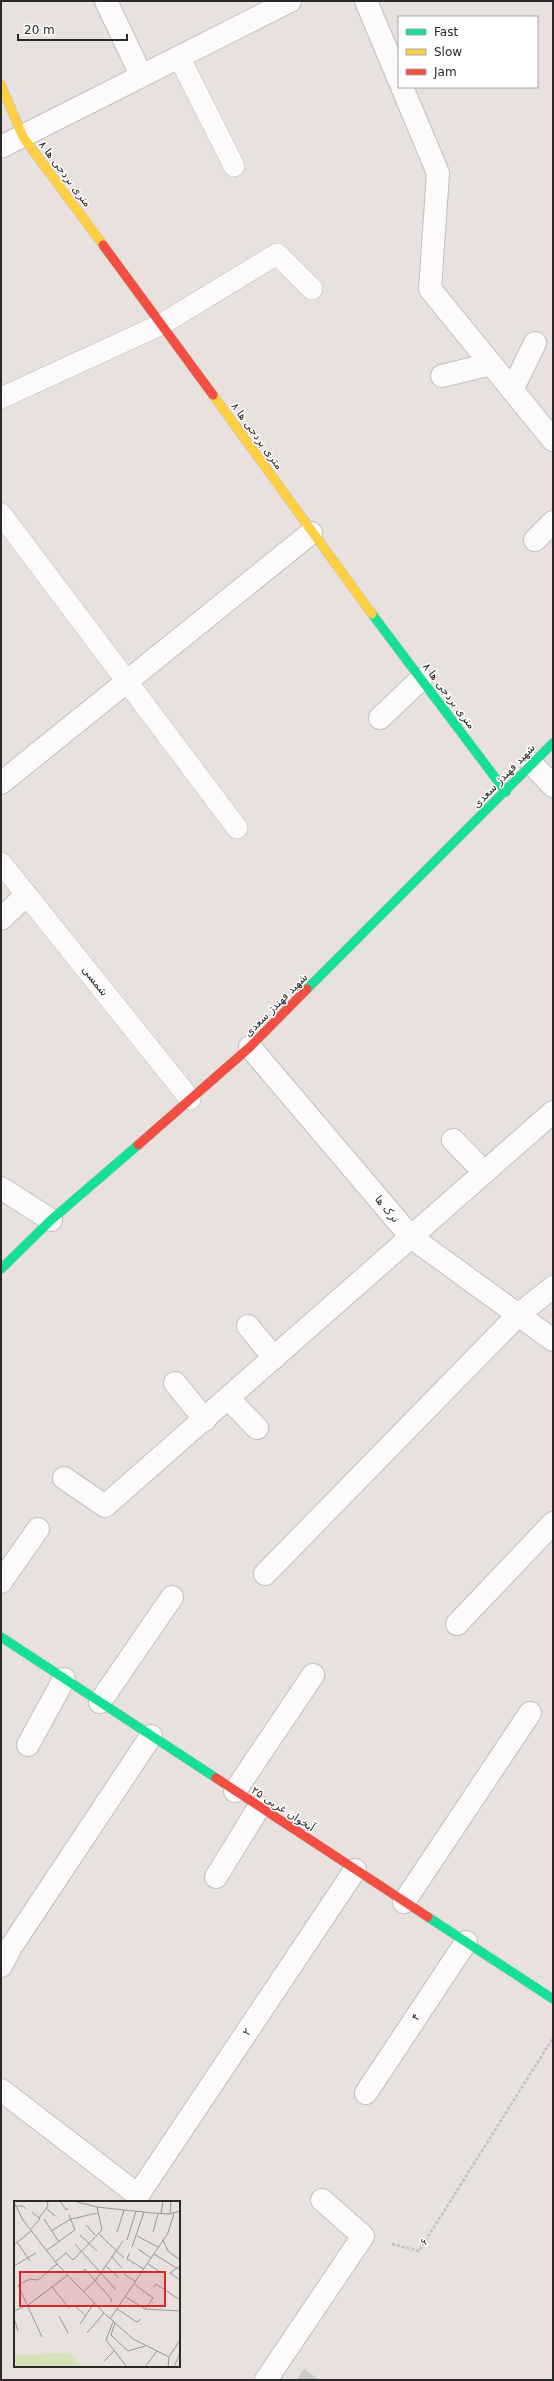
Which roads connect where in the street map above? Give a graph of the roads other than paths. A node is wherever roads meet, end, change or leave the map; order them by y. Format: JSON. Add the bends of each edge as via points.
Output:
{"nodes":[{"id":1,"x":106,"y":1,"type":"edge"},
{"id":2,"x":290,"y":1,"type":"edge"},
{"id":3,"x":366,"y":1,"type":"edge"},
{"id":4,"x":179,"y":57,"type":"junction"},
{"id":5,"x":141,"y":75,"type":"junction"},
{"id":6,"x":398,"y":78,"type":"edge"},
{"id":7,"x":1,"y":85,"type":"edge"},
{"id":8,"x":402,"y":88,"type":"edge"},
{"id":9,"x":23,"y":137,"type":"junction"},
{"id":10,"x":1,"y":147,"type":"edge"},
{"id":11,"x":234,"y":166,"type":"dead end"},
{"id":12,"x":312,"y":289,"type":"dead end"},
{"id":13,"x":162,"y":324,"type":"junction"},
{"id":14,"x":535,"y":343,"type":"dead end"},
{"id":15,"x":491,"y":364,"type":"junction"},
{"id":16,"x":442,"y":376,"type":"dead end"},
{"id":17,"x":512,"y":390,"type":"junction"},
{"id":18,"x":1,"y":398,"type":"edge"},
{"id":19,"x":552,"y":436,"type":"edge"},
{"id":20,"x":1,"y":514,"type":"edge"},
{"id":21,"x":553,"y":522,"type":"edge"},
{"id":22,"x":311,"y":532,"type":"junction"},
{"id":23,"x":535,"y":540,"type":"dead end"},
{"id":24,"x":421,"y":679,"type":"junction"},
{"id":25,"x":127,"y":682,"type":"junction"},
{"id":26,"x":380,"y":718,"type":"dead end"},
{"id":27,"x":553,"y":743,"type":"edge"},
{"id":28,"x":532,"y":764,"type":"junction"},
{"id":29,"x":1,"y":784,"type":"edge"},
{"id":30,"x":553,"y":786,"type":"edge"},
{"id":31,"x":506,"y":792,"type":"junction"},
{"id":32,"x":237,"y":828,"type":"dead end"},
{"id":33,"x":1,"y":863,"type":"edge"},
{"id":34,"x":26,"y":895,"type":"junction"},
{"id":35,"x":1,"y":919,"type":"edge"},
{"id":36,"x":250,"y":1047,"type":"junction"},
{"id":37,"x":190,"y":1099,"type":"junction"},
{"id":38,"x":553,"y":1112,"type":"edge"},
{"id":39,"x":454,"y":1140,"type":"dead end"},
{"id":40,"x":484,"y":1172,"type":"junction"},
{"id":41,"x":1,"y":1188,"type":"edge"},
{"id":42,"x":50,"y":1220,"type":"junction"},
{"id":43,"x":410,"y":1237,"type":"junction"},
{"id":44,"x":1,"y":1269,"type":"edge"},
{"id":45,"x":553,"y":1287,"type":"edge"},
{"id":46,"x":518,"y":1315,"type":"junction"},
{"id":47,"x":248,"y":1326,"type":"dead end"},
{"id":48,"x":553,"y":1340,"type":"edge"},
{"id":49,"x":274,"y":1358,"type":"junction"},
{"id":50,"x":175,"y":1383,"type":"dead end"},
{"id":51,"x":228,"y":1398,"type":"junction"},
{"id":52,"x":205,"y":1420,"type":"junction"},
{"id":53,"x":257,"y":1428,"type":"dead end"},
{"id":54,"x":64,"y":1478,"type":"dead end"},
{"id":55,"x":553,"y":1523,"type":"edge"},
{"id":56,"x":38,"y":1529,"type":"dead end"},
{"id":57,"x":265,"y":1574,"type":"dead end"},
{"id":58,"x":1,"y":1582,"type":"edge"},
{"id":59,"x":172,"y":1597,"type":"dead end"},
{"id":60,"x":457,"y":1624,"type":"dead end"},
{"id":61,"x":1,"y":1637,"type":"edge"},
{"id":62,"x":313,"y":1675,"type":"dead end"},
{"id":63,"x":64,"y":1679,"type":"junction"},
{"id":64,"x":100,"y":1702,"type":"junction"},
{"id":65,"x":530,"y":1714,"type":"dead end"},
{"id":66,"x":151,"y":1736,"type":"junction"},
{"id":67,"x":28,"y":1745,"type":"dead end"},
{"id":68,"x":235,"y":1791,"type":"junction"},
{"id":69,"x":259,"y":1806,"type":"junction"},
{"id":70,"x":355,"y":1870,"type":"junction"},
{"id":71,"x":216,"y":1877,"type":"dead end"},
{"id":72,"x":404,"y":1902,"type":"junction"},
{"id":73,"x":466,"y":1942,"type":"junction"},
{"id":74,"x":1,"y":1966,"type":"edge"},
{"id":75,"x":553,"y":1999,"type":"edge"},
{"id":76,"x":1,"y":2090,"type":"edge"},
{"id":77,"x":366,"y":2093,"type":"dead end"},
{"id":78,"x":322,"y":2200,"type":"dead end"},
{"id":79,"x":266,"y":2380,"type":"edge"}],
"edges":[{"from":1,"to":5,"type":"street"},
{"from":2,"to":4,"type":"street"},
{"from":3,"to":6,"type":"street"},
{"from":4,"to":5,"type":"street"},
{"from":4,"to":11,"type":"lane"},
{"from":5,"to":9,"type":"street"},
{"from":7,"to":9,"type":"street","name":"۸ متری بردجی ها"},
{"from":8,"to":15,"type":"street","via":[[438,173],[430,289]]},
{"from":9,"to":10,"type":"street"},
{"from":9,"to":13,"type":"street","name":"۸ متری بردجی ها"},
{"from":12,"to":13,"type":"lane","via":[[277,254]]},
{"from":13,"to":18,"type":"lane"},
{"from":13,"to":22,"type":"street","name":"۸ متری بردجی ها"},
{"from":14,"to":17,"type":"street"},
{"from":15,"to":16,"type":"street"},
{"from":15,"to":17,"type":"street"},
{"from":17,"to":19,"type":"street"},
{"from":20,"to":25,"type":"lane"},
{"from":21,"to":23,"type":"street"},
{"from":22,"to":24,"type":"street","name":"۸ متری بردجی ها"},
{"from":22,"to":25,"type":"street"},
{"from":24,"to":26,"type":"street"},
{"from":24,"to":31,"type":"street","name":"۸ متری بردجی ها"},
{"from":25,"to":29,"type":"street"},
{"from":25,"to":32,"type":"lane"},
{"from":27,"to":28,"type":"street","name":"شهید فهندژ سعدی"},
{"from":28,"to":30,"type":"street"},
{"from":28,"to":31,"type":"street","name":"شهید فهندژ سعدی"},
{"from":31,"to":36,"type":"street","name":"شهید فهندژ سعدی"},
{"from":33,"to":34,"type":"lane","name":"شمسی"},
{"from":34,"to":35,"type":"street"},
{"from":34,"to":37,"type":"lane","name":"شمسی"},
{"from":36,"to":37,"type":"street","name":"شهید فهندژ سعدی"},
{"from":36,"to":43,"type":"street","name":"ترک ها"},
{"from":37,"to":42,"type":"street","name":"شهید فهندژ سعدی"},
{"from":38,"to":40,"type":"street"},
{"from":39,"to":40,"type":"street"},
{"from":40,"to":43,"type":"street"},
{"from":41,"to":42,"type":"street"},
{"from":42,"to":44,"type":"street","name":"شهید فهندژ سعدی"},
{"from":43,"to":46,"type":"street","name":"ترک ها"},
{"from":43,"to":49,"type":"street"},
{"from":45,"to":46,"type":"street"},
{"from":46,"to":48,"type":"street","name":"ترک ها"},
{"from":46,"to":57,"type":"street"},
{"from":47,"to":49,"type":"street"},
{"from":49,"to":51,"type":"street"},
{"from":50,"to":52,"type":"street"},
{"from":51,"to":52,"type":"street"},
{"from":51,"to":53,"type":"street"},
{"from":52,"to":54,"type":"street","via":[[105,1506]]},
{"from":55,"to":60,"type":"street"},
{"from":56,"to":58,"type":"street"},
{"from":59,"to":64,"type":"street"},
{"from":61,"to":63,"type":"street","name":"آبخوان غربی ۲۵"},
{"from":62,"to":68,"type":"street"},
{"from":63,"to":64,"type":"street","name":"آبخوان غربی ۲۵"},
{"from":63,"to":67,"type":"street"},
{"from":64,"to":66,"type":"street","name":"آبخوان غربی ۲۵"},
{"from":65,"to":72,"type":"street"},
{"from":66,"to":68,"type":"street","name":"آبخوان غربی ۲۵"},
{"from":66,"to":74,"type":"street","via":[[11,1947]]},
{"from":68,"to":69,"type":"street","name":"آبخوان غربی ۲۵"},
{"from":69,"to":70,"type":"street","name":"آبخوان غربی ۲۵"},
{"from":69,"to":71,"type":"street"},
{"from":70,"to":72,"type":"street","name":"آبخوان غربی ۲۵"},
{"from":70,"to":76,"type":"street","name":"۲","via":[[138,2194]]},
{"from":72,"to":73,"type":"street","name":"آبخوان غربی ۲۵"},
{"from":73,"to":75,"type":"street","name":"آبخوان غربی ۲۵"},
{"from":73,"to":77,"type":"street","name":"۴"},
{"from":78,"to":79,"type":"street","via":[[363,2236]]}]}
